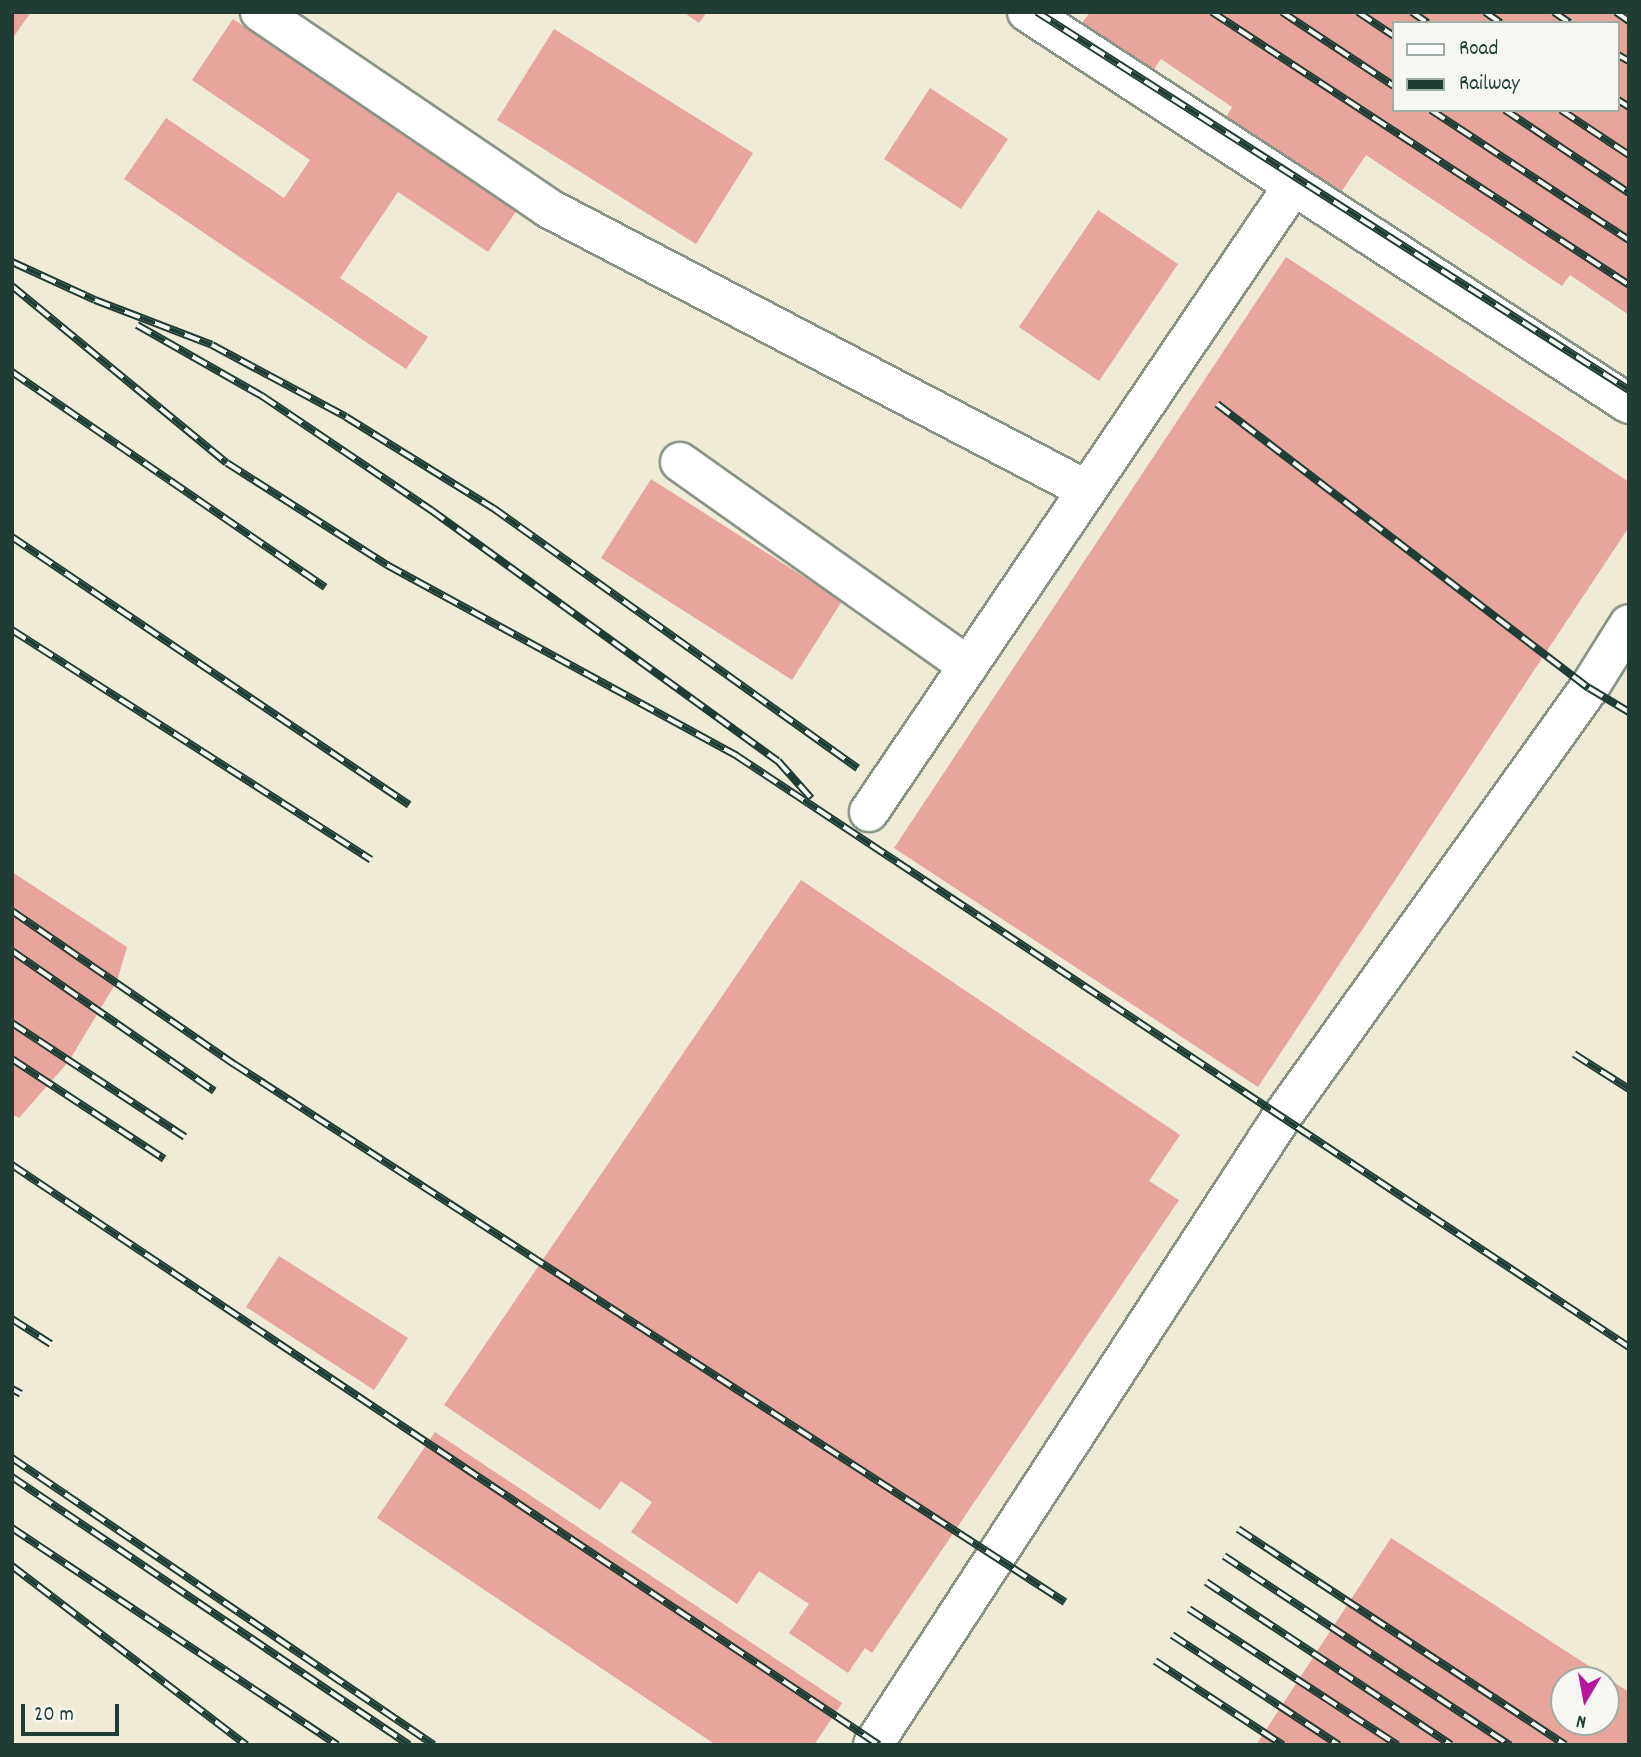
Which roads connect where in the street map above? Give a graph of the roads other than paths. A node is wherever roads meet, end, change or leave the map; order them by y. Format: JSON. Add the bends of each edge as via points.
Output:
{"nodes":[{"id":1,"x":260,"y":12,"type":"edge"},
{"id":2,"x":1027,"y":12,"type":"edge"},
{"id":3,"x":307,"y":29,"type":"edge"},
{"id":4,"x":1293,"y":186,"type":"junction"},
{"id":5,"x":1629,"y":404,"type":"edge"},
{"id":6,"x":680,"y":462,"type":"dead end"},
{"id":7,"x":1087,"y":490,"type":"junction"},
{"id":8,"x":1629,"y":624,"type":"edge"},
{"id":9,"x":968,"y":666,"type":"junction"},
{"id":10,"x":869,"y":812,"type":"dead end"},
{"id":11,"x":873,"y":1745,"type":"edge"}],
"edges":[{"from":1,"to":3,"type":"lane"},
{"from":2,"to":4,"type":"lane"},
{"from":3,"to":7,"type":"lane","via":[[548,208]]},
{"from":4,"to":5,"type":"lane"},
{"from":4,"to":7,"type":"lane"},
{"from":6,"to":9,"type":"lane"},
{"from":7,"to":9,"type":"lane"},
{"from":8,"to":11,"type":"lane","via":[[1589,688],[1281,1118]]},
{"from":9,"to":10,"type":"lane"}]}
